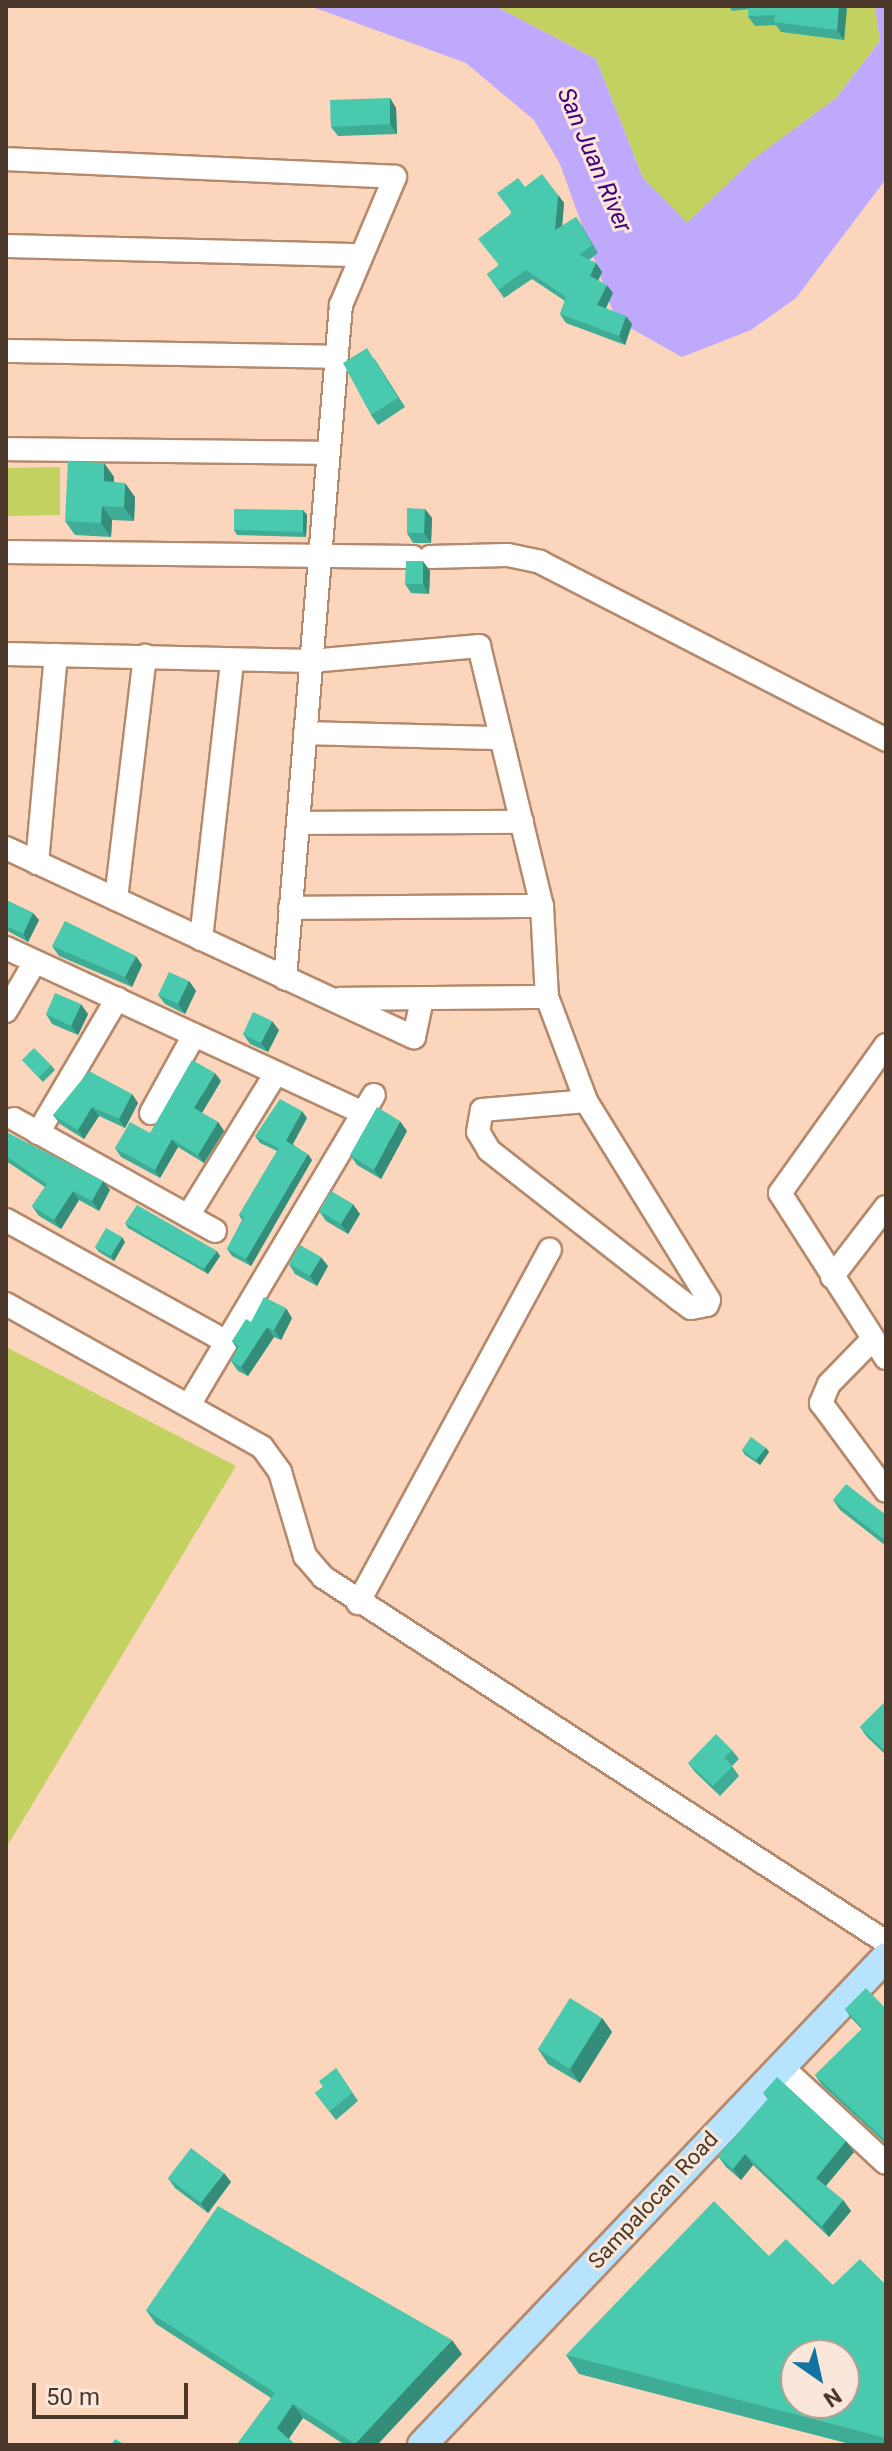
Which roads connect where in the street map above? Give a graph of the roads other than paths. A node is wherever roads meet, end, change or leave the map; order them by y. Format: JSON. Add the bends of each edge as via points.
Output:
{"nodes":[{"id":1,"x":6,"y":159,"type":"edge"},
{"id":2,"x":6,"y":246,"type":"edge"},
{"id":3,"x":360,"y":255,"type":"junction"},
{"id":4,"x":6,"y":351,"type":"edge"},
{"id":5,"x":336,"y":357,"type":"junction"},
{"id":6,"x":6,"y":449,"type":"edge"},
{"id":7,"x":328,"y":453,"type":"junction"},
{"id":8,"x":6,"y":552,"type":"edge"},
{"id":9,"x":320,"y":559,"type":"junction"},
{"id":10,"x":6,"y":654,"type":"edge"},
{"id":11,"x":56,"y":655,"type":"junction"},
{"id":12,"x":145,"y":656,"type":"junction"},
{"id":13,"x":232,"y":661,"type":"junction"},
{"id":14,"x":311,"y":661,"type":"junction"},
{"id":15,"x":305,"y":733,"type":"junction"},
{"id":16,"x":501,"y":738,"type":"junction"},
{"id":17,"x":886,"y":740,"type":"edge"},
{"id":18,"x":522,"y":822,"type":"junction"},
{"id":19,"x":298,"y":823,"type":"junction"},
{"id":20,"x":6,"y":848,"type":"edge"},
{"id":21,"x":37,"y":863,"type":"junction"},
{"id":22,"x":116,"y":899,"type":"junction"},
{"id":23,"x":542,"y":906,"type":"junction"},
{"id":24,"x":290,"y":908,"type":"junction"},
{"id":25,"x":201,"y":939,"type":"junction"},
{"id":26,"x":6,"y":948,"type":"edge"},
{"id":27,"x":35,"y":962,"type":"junction"},
{"id":28,"x":285,"y":979,"type":"junction"},
{"id":29,"x":547,"y":997,"type":"junction"},
{"id":30,"x":117,"y":999,"type":"junction"},
{"id":31,"x":332,"y":999,"type":"junction"},
{"id":32,"x":422,"y":1000,"type":"junction"},
{"id":33,"x":6,"y":1011,"type":"edge"},
{"id":34,"x":194,"y":1035,"type":"junction"},
{"id":35,"x":886,"y":1045,"type":"edge"},
{"id":36,"x":276,"y":1073,"type":"junction"},
{"id":37,"x":586,"y":1101,"type":"junction"},
{"id":38,"x":151,"y":1113,"type":"dead end"},
{"id":39,"x":14,"y":1119,"type":"dead end"},
{"id":40,"x":38,"y":1133,"type":"junction"},
{"id":41,"x":886,"y":1207,"type":"edge"},
{"id":42,"x":188,"y":1216,"type":"junction"},
{"id":43,"x":6,"y":1220,"type":"edge"},
{"id":44,"x":215,"y":1231,"type":"dead end"},
{"id":45,"x":550,"y":1250,"type":"dead end"},
{"id":46,"x":832,"y":1277,"type":"junction"},
{"id":47,"x":6,"y":1304,"type":"edge"},
{"id":48,"x":227,"y":1342,"type":"junction"},
{"id":49,"x":879,"y":1350,"type":"edge"},
{"id":50,"x":189,"y":1405,"type":"junction"},
{"id":51,"x":886,"y":1491,"type":"edge"},
{"id":52,"x":358,"y":1603,"type":"junction"},
{"id":53,"x":886,"y":1942,"type":"edge"},
{"id":54,"x":886,"y":1957,"type":"edge"},
{"id":55,"x":780,"y":2065,"type":"junction"},
{"id":56,"x":886,"y":2163,"type":"edge"},
{"id":57,"x":422,"y":2445,"type":"edge"}],
"edges":[{"from":1,"to":3,"type":"street","via":[[395,177]]},
{"from":2,"to":3,"type":"street"},
{"from":3,"to":5,"type":"street","via":[[341,305]]},
{"from":4,"to":5,"type":"street"},
{"from":5,"to":7,"type":"street"},
{"from":6,"to":7,"type":"street"},
{"from":7,"to":9,"type":"street"},
{"from":8,"to":9,"type":"street"},
{"from":9,"to":14,"type":"street"},
{"from":9,"to":17,"type":"street","via":[[508,555],[540,562]]},
{"from":10,"to":11,"type":"street"},
{"from":11,"to":12,"type":"street"},
{"from":11,"to":21,"type":"street"},
{"from":12,"to":13,"type":"street"},
{"from":12,"to":22,"type":"street"},
{"from":13,"to":14,"type":"street"},
{"from":13,"to":25,"type":"street"},
{"from":14,"to":15,"type":"street"},
{"from":14,"to":16,"type":"street","via":[[479,646]]},
{"from":15,"to":16,"type":"street"},
{"from":15,"to":19,"type":"street"},
{"from":16,"to":18,"type":"street"},
{"from":18,"to":19,"type":"street"},
{"from":18,"to":23,"type":"street"},
{"from":19,"to":24,"type":"street"},
{"from":20,"to":21,"type":"street"},
{"from":21,"to":22,"type":"street"},
{"from":22,"to":25,"type":"street"},
{"from":23,"to":24,"type":"street"},
{"from":23,"to":29,"type":"street"},
{"from":24,"to":28,"type":"street"},
{"from":25,"to":28,"type":"street"},
{"from":26,"to":27,"type":"street"},
{"from":27,"to":30,"type":"street"},
{"from":27,"to":33,"type":"street"},
{"from":28,"to":31,"type":"street"},
{"from":29,"to":32,"type":"street"},
{"from":29,"to":37,"type":"street"},
{"from":30,"to":34,"type":"street"},
{"from":30,"to":40,"type":"street"},
{"from":31,"to":32,"type":"street"},
{"from":31,"to":32,"type":"street","via":[[414,1037]]},
{"from":34,"to":36,"type":"street"},
{"from":34,"to":38,"type":"street"},
{"from":35,"to":46,"type":"street","via":[[780,1193]]},
{"from":36,"to":42,"type":"street"},
{"from":36,"to":48,"type":"street","via":[[369,1104]]},
{"from":37,"to":37,"type":"street","via":[[482,1110],[478,1132],[489,1150],[680,1300],[691,1308],[707,1305],[709,1300]]},
{"from":39,"to":40,"type":"street"},
{"from":40,"to":42,"type":"street"},
{"from":41,"to":46,"type":"street"},
{"from":42,"to":44,"type":"street"},
{"from":43,"to":48,"type":"street"},
{"from":45,"to":52,"type":"street"},
{"from":46,"to":49,"type":"street"},
{"from":47,"to":50,"type":"street"},
{"from":48,"to":50,"type":"street"},
{"from":49,"to":51,"type":"street","via":[[829,1384],[821,1403]]},
{"from":50,"to":52,"type":"street","via":[[262,1447],[280,1472],[305,1556]]},
{"from":52,"to":53,"type":"street"},
{"from":54,"to":55,"type":"main road","name":"Sampalocan Road"},
{"from":55,"to":56,"type":"street"},
{"from":55,"to":57,"type":"main road","name":"Sampalocan Road"}]}
